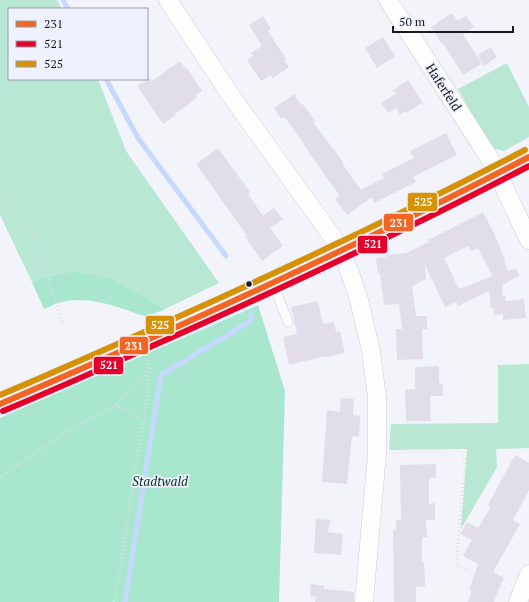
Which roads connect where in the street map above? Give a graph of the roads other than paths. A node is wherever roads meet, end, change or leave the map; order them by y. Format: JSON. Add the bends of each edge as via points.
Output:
{"nodes":[{"id":1,"x":168,"y":0,"type":"edge"},
{"id":2,"x":388,"y":0,"type":"edge"},
{"id":3,"x":529,"y":158,"type":"edge"},
{"id":4,"x":498,"y":174,"type":"junction"},
{"id":5,"x":529,"y":240,"type":"edge"},
{"id":6,"x":341,"y":251,"type":"junction"},
{"id":7,"x":273,"y":283,"type":"junction"},
{"id":8,"x":288,"y":322,"type":"dead end"},
{"id":9,"x":0,"y":404,"type":"edge"},
{"id":10,"x":529,"y":574,"type":"edge"},
{"id":11,"x":519,"y":599,"type":"edge"},
{"id":12,"x":364,"y":602,"type":"edge"}],
"edges":[{"from":1,"to":6,"type":"street","via":[[229,93]]},
{"from":2,"to":4,"type":"street","name":"Haferfeld"},
{"from":3,"to":4,"type":"street"},
{"from":4,"to":5,"type":"street","name":"Haferfeld"},
{"from":4,"to":6,"type":"street"},
{"from":6,"to":7,"type":"street"},
{"from":6,"to":12,"type":"street","via":[[359,300],[372,351],[377,398],[376,454]]},
{"from":7,"to":8,"type":"lane"},
{"from":7,"to":9,"type":"street"},
{"from":10,"to":11,"type":"street"}]}
